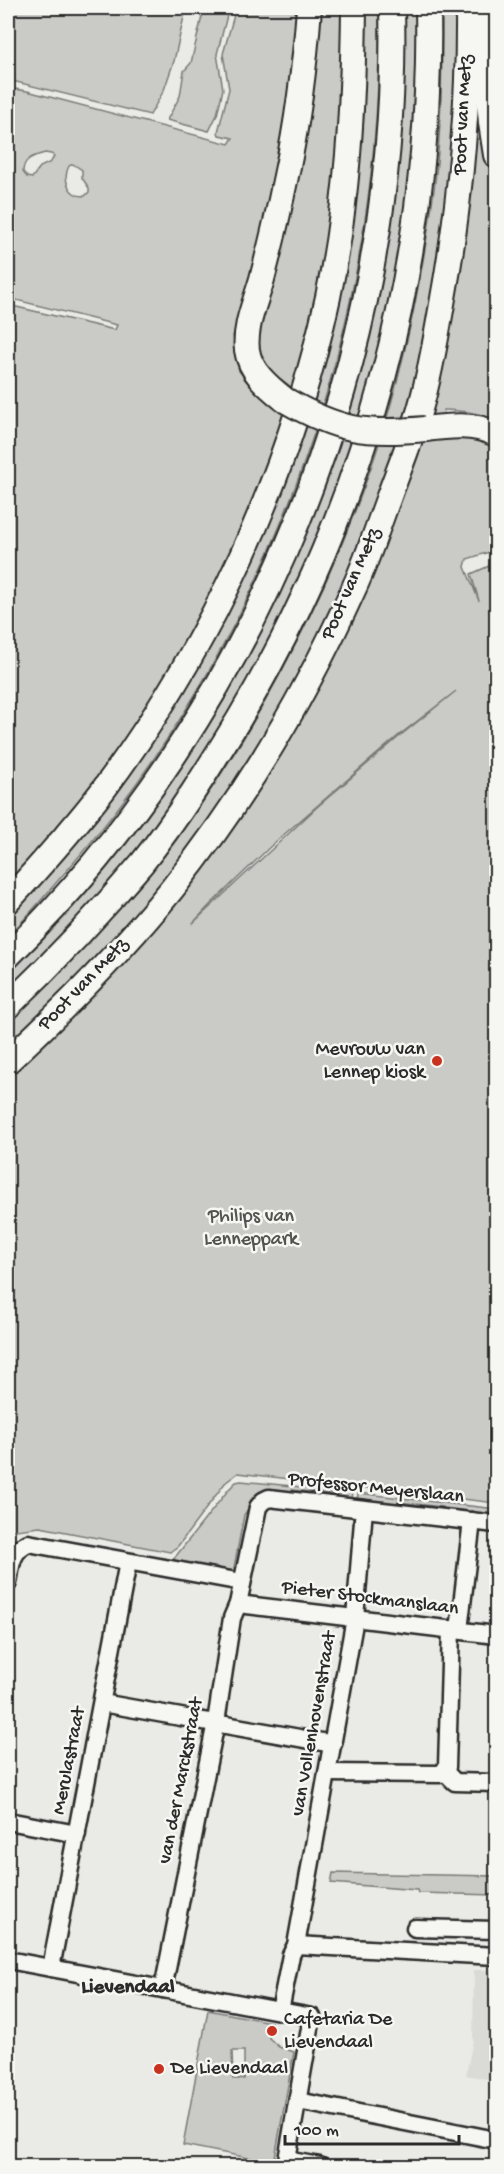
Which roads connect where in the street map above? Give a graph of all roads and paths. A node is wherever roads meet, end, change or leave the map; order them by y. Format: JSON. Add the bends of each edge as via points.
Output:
{"nodes":[{"id":1,"x":309,"y":8,"type":"edge"},
{"id":2,"x":354,"y":8,"type":"edge"},
{"id":3,"x":392,"y":8,"type":"edge"},
{"id":4,"x":428,"y":8,"type":"edge"},
{"id":5,"x":468,"y":8,"type":"edge"},
{"id":6,"x":482,"y":8,"type":"edge"},
{"id":7,"x":496,"y":155,"type":"edge"},
{"id":8,"x":496,"y":434,"type":"edge"},
{"id":9,"x":8,"y":901,"type":"edge"},
{"id":10,"x":8,"y":956,"type":"edge"},
{"id":11,"x":8,"y":1006,"type":"edge"},
{"id":12,"x":8,"y":1061,"type":"edge"},
{"id":13,"x":364,"y":1509,"type":"junction"},
{"id":14,"x":472,"y":1521,"type":"junction"},
{"id":15,"x":496,"y":1524,"type":"edge"},
{"id":16,"x":128,"y":1562,"type":"junction"},
{"id":17,"x":242,"y":1582,"type":"junction"},
{"id":18,"x":8,"y":1583,"type":"edge"},
{"id":19,"x":238,"y":1604,"type":"junction"},
{"id":20,"x":355,"y":1618,"type":"junction"},
{"id":21,"x":455,"y":1630,"type":"junction"},
{"id":22,"x":496,"y":1635,"type":"edge"},
{"id":23,"x":102,"y":1703,"type":"junction"},
{"id":24,"x":216,"y":1722,"type":"junction"},
{"id":25,"x":333,"y":1744,"type":"junction"},
{"id":26,"x":444,"y":1771,"type":"junction"},
{"id":27,"x":327,"y":1773,"type":"junction"},
{"id":28,"x":496,"y":1783,"type":"edge"},
{"id":29,"x":8,"y":1821,"type":"edge"},
{"id":30,"x":77,"y":1834,"type":"junction"},
{"id":31,"x":415,"y":1928,"type":"dead end"},
{"id":32,"x":496,"y":1930,"type":"edge"},
{"id":33,"x":296,"y":1945,"type":"junction"},
{"id":34,"x":496,"y":1956,"type":"edge"},
{"id":35,"x":8,"y":1960,"type":"edge"},
{"id":36,"x":51,"y":1968,"type":"junction"},
{"id":37,"x":163,"y":1989,"type":"junction"},
{"id":38,"x":280,"y":2011,"type":"junction"},
{"id":39,"x":298,"y":2101,"type":"junction"},
{"id":40,"x":496,"y":2140,"type":"edge"},
{"id":41,"x":285,"y":2163,"type":"edge"},
{"id":42,"x":320,"y":2166,"type":"edge"}],
"edges":[{"from":1,"to":8,"type":"highway","bridge":true,"via":[[287,173],[247,331],[247,351],[253,367],[285,400],[336,425],[379,433],[456,425]]},
{"from":2,"to":9,"type":"highway","via":[[351,127],[328,297],[302,397],[264,502],[200,639],[154,716],[83,815]]},
{"from":3,"to":10,"type":"highway","via":[[390,117],[370,279],[342,395],[285,554],[233,659],[155,784],[115,838]]},
{"from":4,"to":11,"type":"highway","name":"Poot van Metz","via":[[426,121],[420,187],[399,317],[359,462],[318,568],[265,675],[184,805],[108,901]]},
{"from":5,"to":12,"type":"highway","name":"Poot van Metz","via":[[466,125],[451,259],[438,326],[420,408],[355,587],[300,695],[217,828],[172,889],[96,975]]},
{"from":6,"to":7,"type":"highway"},
{"from":13,"to":14,"type":"street","name":"Professor Meyerslaan"},
{"from":13,"to":17,"type":"street","name":"Professor Meyerslaan","via":[[269,1498],[263,1501],[258,1507]]},
{"from":13,"to":20,"type":"street","name":"van Vollenhovenstraat"},
{"from":14,"to":15,"type":"street","name":"Professor Meyerslaan"},
{"from":14,"to":21,"type":"street"},
{"from":16,"to":17,"type":"street"},
{"from":16,"to":18,"type":"street","via":[[28,1543],[12,1556]]},
{"from":16,"to":23,"type":"street","name":"Merulastraat"},
{"from":17,"to":19,"type":"street","name":"van der Marckstraat"},
{"from":19,"to":20,"type":"street","name":"Pieter Stockmanslaan"},
{"from":19,"to":24,"type":"street","name":"van der Marckstraat","via":[[232,1618]]},
{"from":20,"to":21,"type":"street","name":"Pieter Stockmanslaan"},
{"from":20,"to":25,"type":"street","name":"van Vollenhovenstraat"},
{"from":21,"to":22,"type":"street","name":"Pieter Stockmanslaan"},
{"from":21,"to":26,"type":"street"},
{"from":23,"to":24,"type":"street"},
{"from":23,"to":30,"type":"street","name":"Merulastraat"},
{"from":24,"to":25,"type":"street"},
{"from":24,"to":37,"type":"street","name":"van der Marckstraat"},
{"from":25,"to":27,"type":"street","name":"van Vollenhovenstraat"},
{"from":26,"to":27,"type":"street"},
{"from":26,"to":28,"type":"street","via":[[455,1782]]},
{"from":27,"to":33,"type":"street","name":"van Vollenhovenstraat"},
{"from":29,"to":30,"type":"street"},
{"from":30,"to":36,"type":"street","name":"Merulastraat"},
{"from":31,"to":32,"type":"street"},
{"from":33,"to":34,"type":"street"},
{"from":33,"to":38,"type":"street","name":"van Vollenhovenstraat"},
{"from":35,"to":36,"type":"street"},
{"from":36,"to":37,"type":"street"},
{"from":37,"to":38,"type":"street"},
{"from":38,"to":39,"type":"street","via":[[312,2017]]},
{"from":39,"to":40,"type":"street"},
{"from":39,"to":41,"type":"street"},
{"from":41,"to":42,"type":"street"}]}
